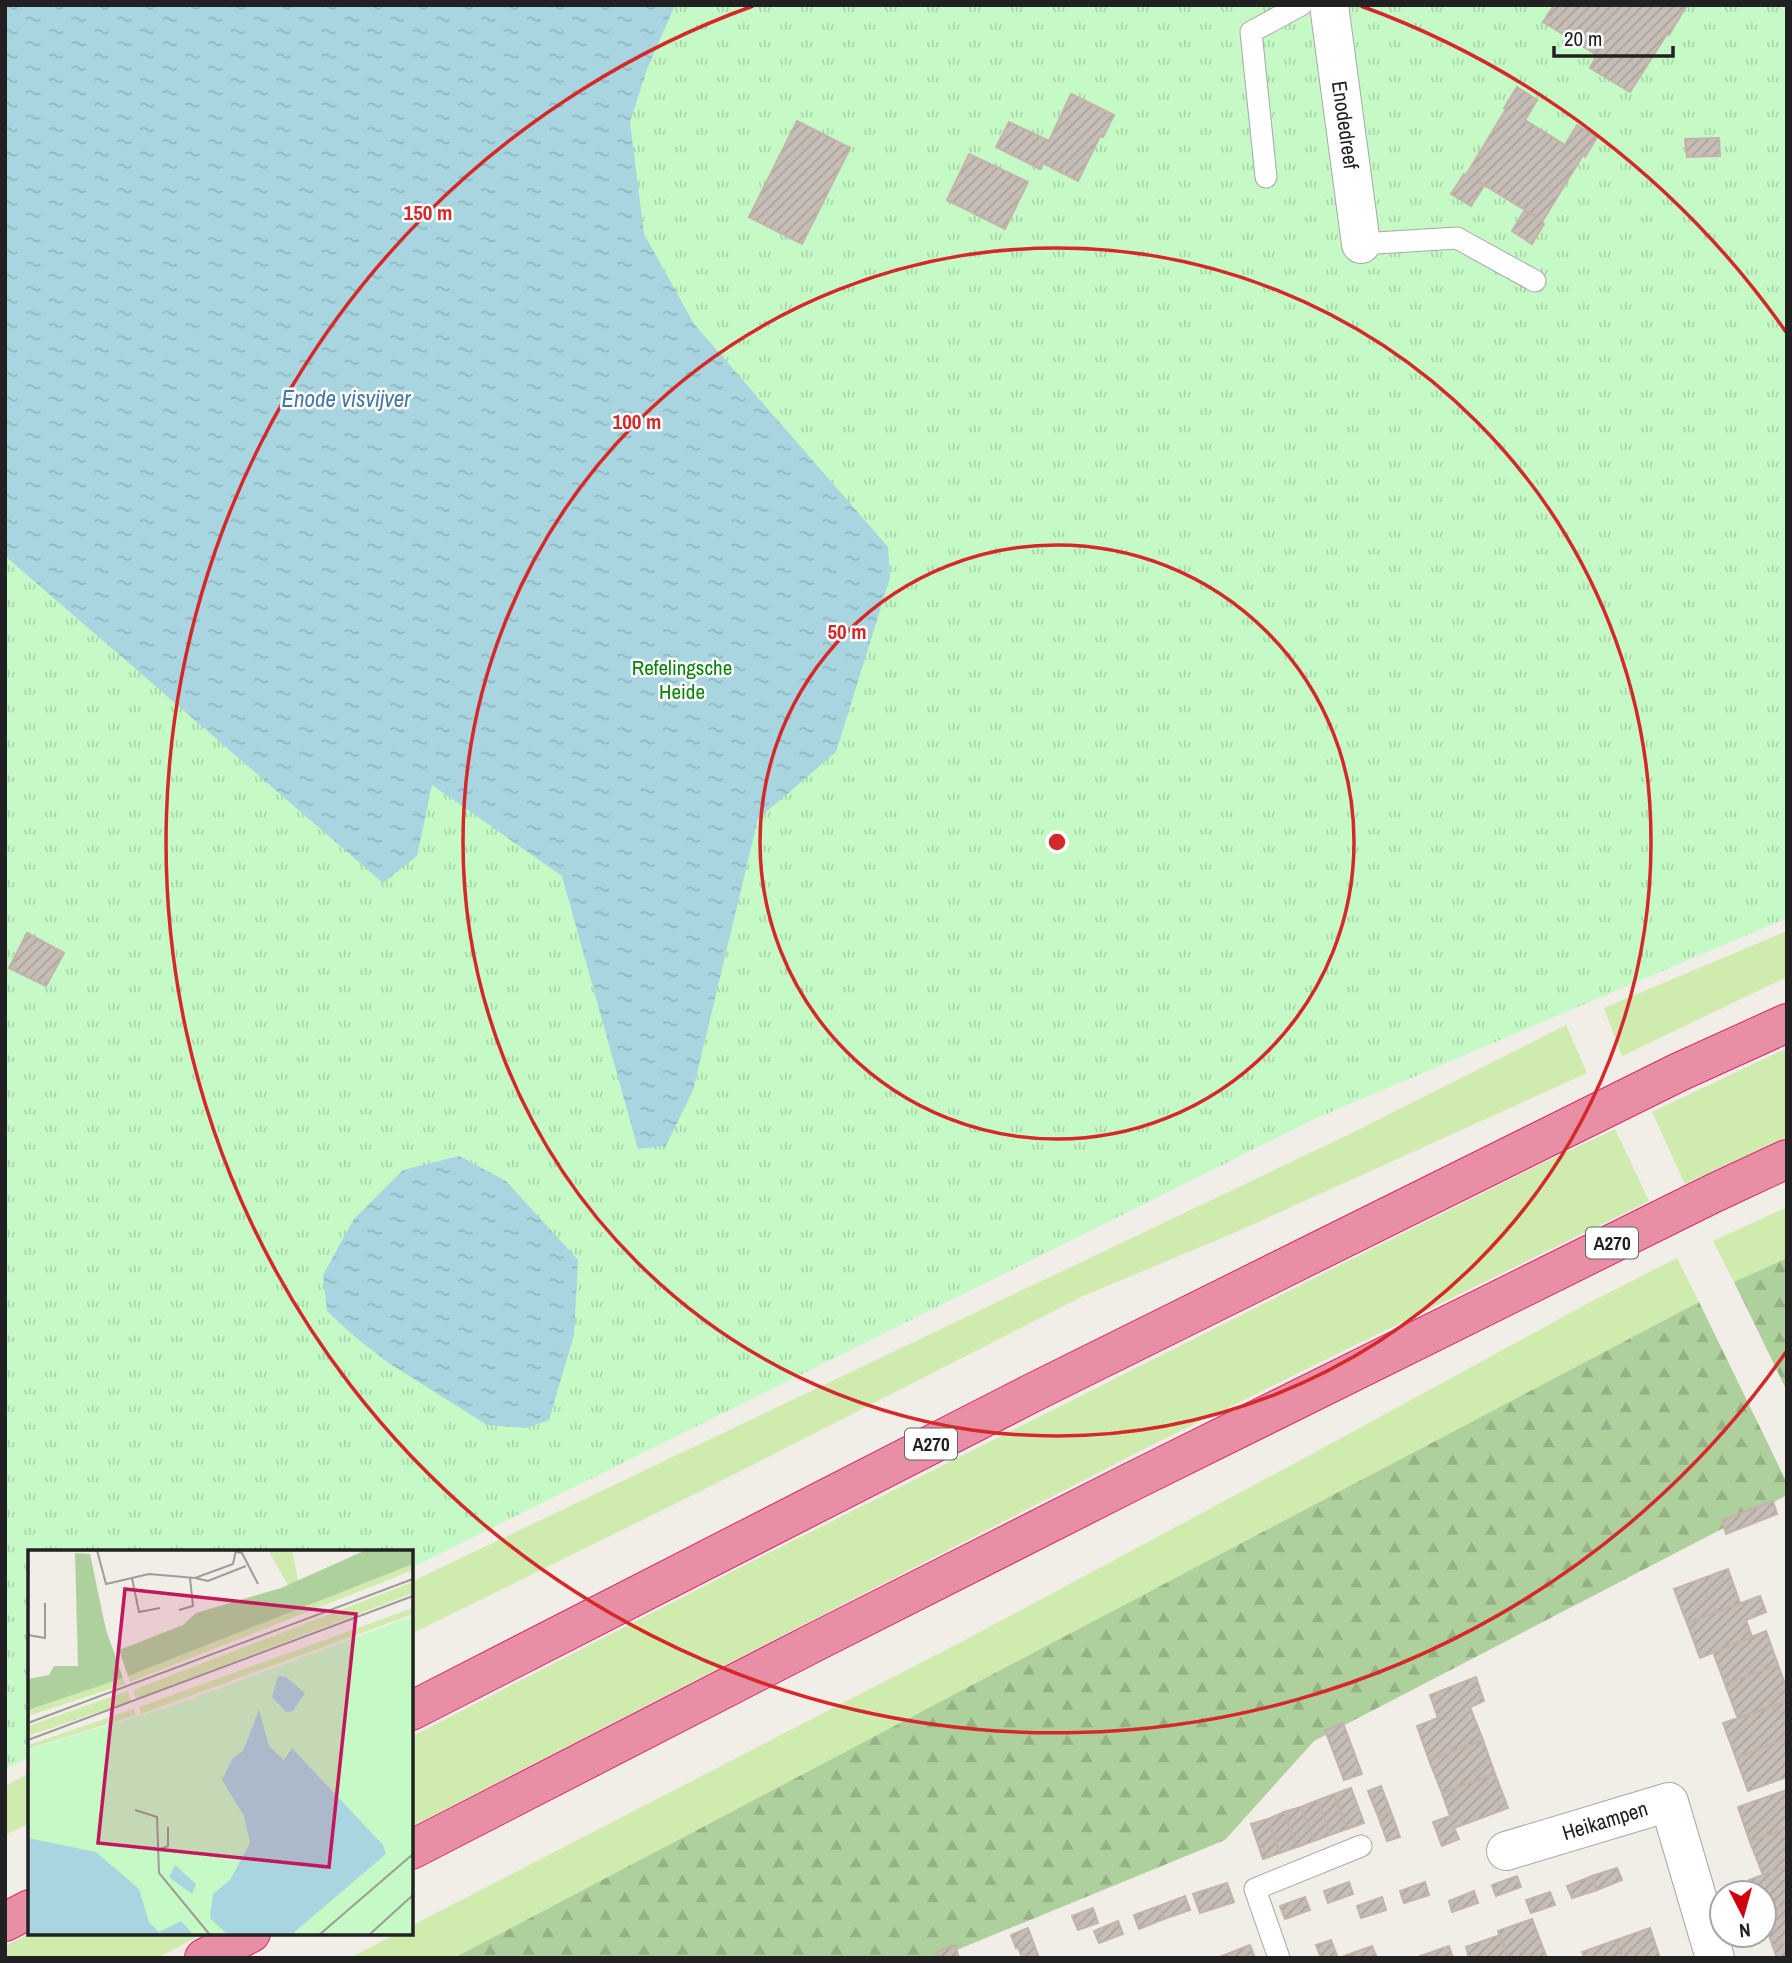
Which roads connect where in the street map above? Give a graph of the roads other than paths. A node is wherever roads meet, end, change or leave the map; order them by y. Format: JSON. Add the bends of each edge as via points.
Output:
{"nodes":[{"id":1,"x":1301,"y":5,"type":"edge"},
{"id":2,"x":1329,"y":5,"type":"edge"},
{"id":3,"x":1266,"y":177,"type":"dead end"},
{"id":4,"x":1361,"y":244,"type":"joint"},
{"id":5,"x":1535,"y":281,"type":"dead end"},
{"id":6,"x":1787,"y":1023,"type":"edge"},
{"id":7,"x":1787,"y":1159,"type":"edge"},
{"id":8,"x":413,"y":1709,"type":"edge"},
{"id":9,"x":1361,"y":1846,"type":"dead end"},
{"id":10,"x":413,"y":1849,"type":"edge"},
{"id":11,"x":1506,"y":1852,"type":"dead end"},
{"id":12,"x":28,"y":1910,"type":"edge"},
{"id":13,"x":5,"y":1922,"type":"edge"},
{"id":14,"x":247,"y":1935,"type":"edge"},
{"id":15,"x":204,"y":1958,"type":"edge"},
{"id":16,"x":1279,"y":1958,"type":"edge"},
{"id":17,"x":1716,"y":1958,"type":"edge"}],
"edges":[{"from":1,"to":3,"type":"lane","via":[[1251,32]]},
{"from":2,"to":4,"type":"street","name":"Enodedreef"},
{"from":4,"to":5,"type":"lane","via":[[1457,238]]},
{"from":6,"to":8,"type":"highway","number":"A270","via":[[1032,1393]]},
{"from":7,"to":10,"type":"highway","number":"A270","via":[[1118,1488]]},
{"from":9,"to":16,"type":"lane","via":[[1255,1889]]},
{"from":11,"to":17,"type":"street","name":"Heikampen","via":[[1669,1802]]},
{"from":12,"to":13,"type":"highway"},
{"from":14,"to":15,"type":"highway"}]}
